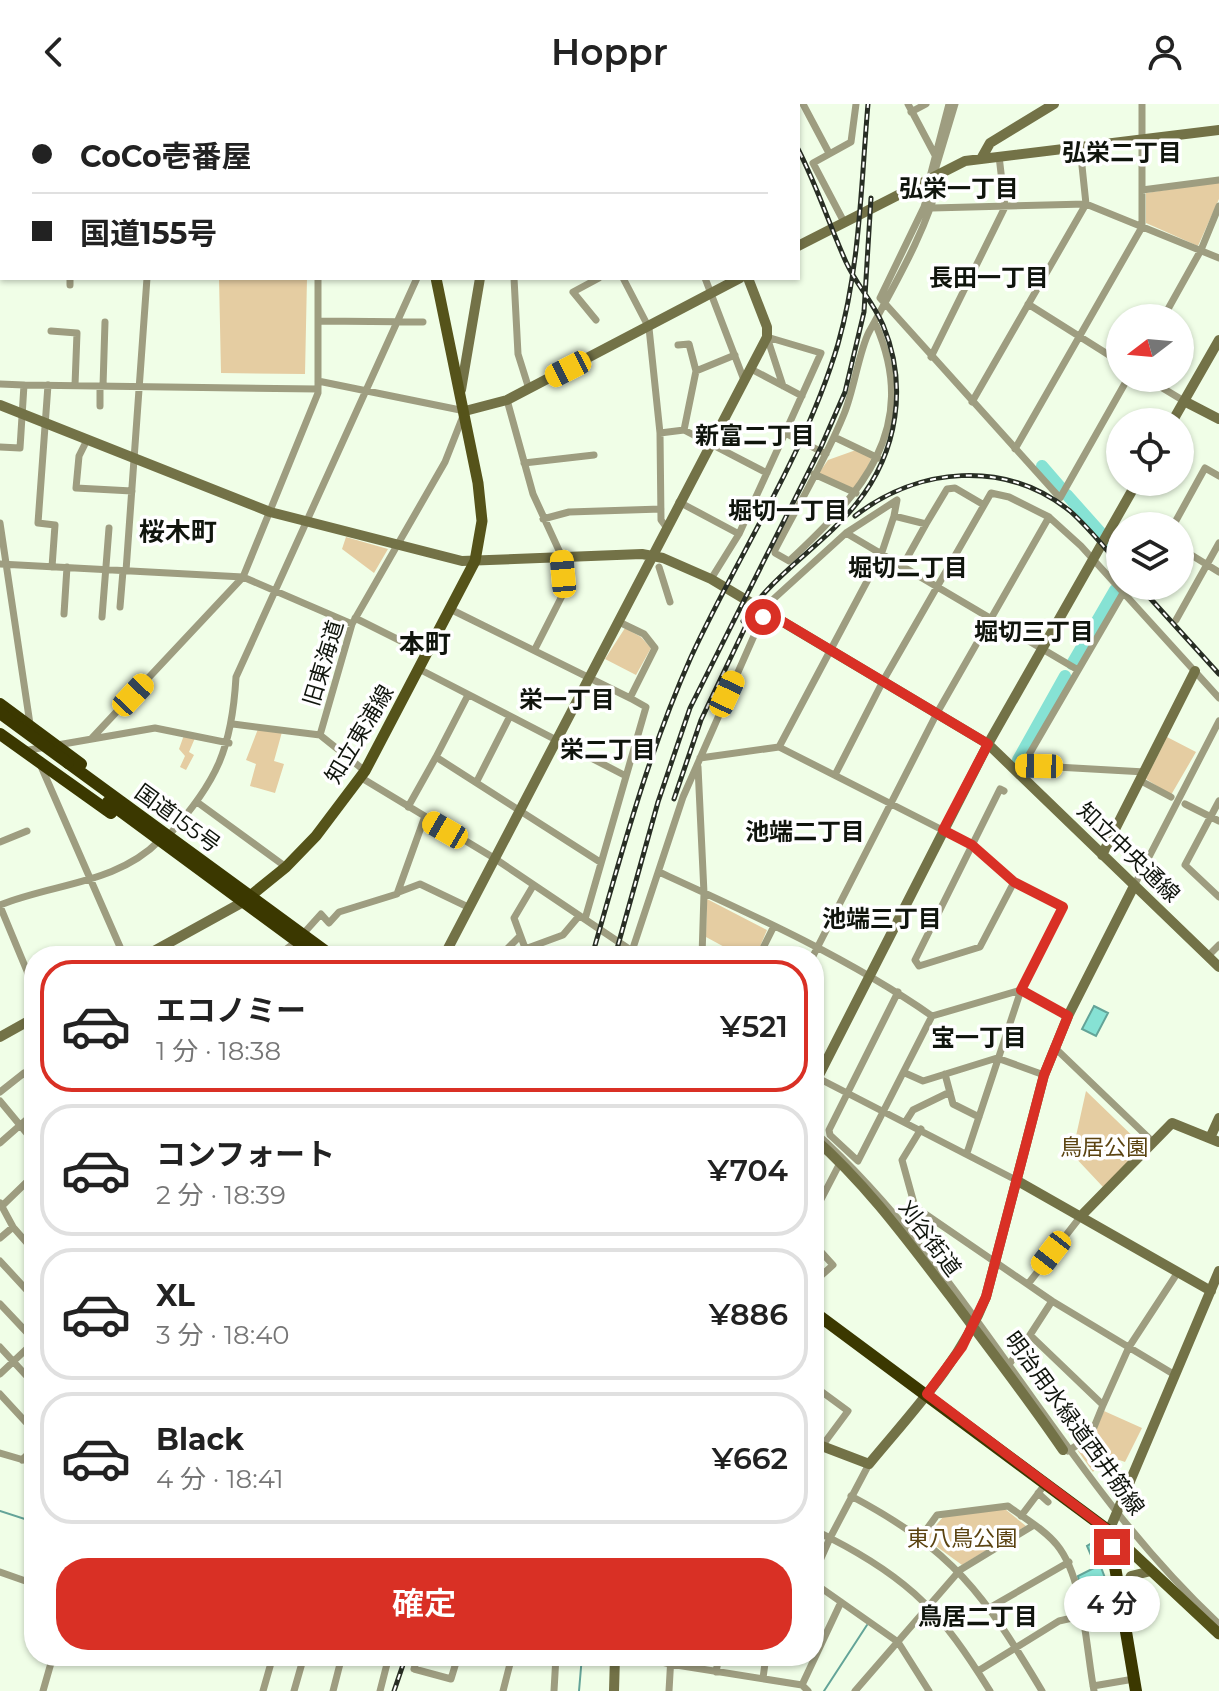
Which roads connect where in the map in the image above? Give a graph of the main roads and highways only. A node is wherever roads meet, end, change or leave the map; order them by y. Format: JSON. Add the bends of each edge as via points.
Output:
{"nodes":[{"id":1,"x":436,"y":280,"type":"edge"},
{"id":2,"x":0,"y":704,"type":"edge"},
{"id":3,"x":0,"y":713,"type":"edge"},
{"id":4,"x":0,"y":723,"type":"edge"},
{"id":5,"x":0,"y":734,"type":"edge"},
{"id":6,"x":66,"y":766,"type":"junction"},
{"id":7,"x":145,"y":823,"type":"junction"},
{"id":8,"x":248,"y":899,"type":"junction"},
{"id":9,"x":300,"y":937,"type":"junction"},
{"id":10,"x":308,"y":946,"type":"edge"},
{"id":11,"x":315,"y":946,"type":"edge"},
{"id":12,"x":824,"y":1319,"type":"edge"},
{"id":13,"x":1109,"y":1531,"type":"junction"},
{"id":14,"x":1219,"y":1634,"type":"edge"},
{"id":15,"x":1135,"y":1685,"type":"edge"}],
"edges":[{"from":1,"to":8,"type":"main road","name":"知立東浦線","via":[[482,521],[475,561],[363,774],[316,836]]},
{"from":2,"to":7,"type":"highway","via":[[129,798]]},
{"from":3,"to":6,"type":"highway","name":"国道155号","bridge":true},
{"from":4,"to":6,"type":"highway","name":"国道155号"},
{"from":5,"to":7,"type":"highway","via":[[118,818]]},
{"from":6,"to":7,"type":"highway","name":"国道155号"},
{"from":7,"to":8,"type":"highway","name":"国道155号"},
{"from":8,"to":9,"type":"highway","name":"国道155号"},
{"from":9,"to":10,"type":"highway","name":"国道155号"},
{"from":9,"to":11,"type":"highway","name":"国道155号"},
{"from":12,"to":13,"type":"highway"},
{"from":13,"to":14,"type":"main road"},
{"from":13,"to":15,"type":"highway"}]}
